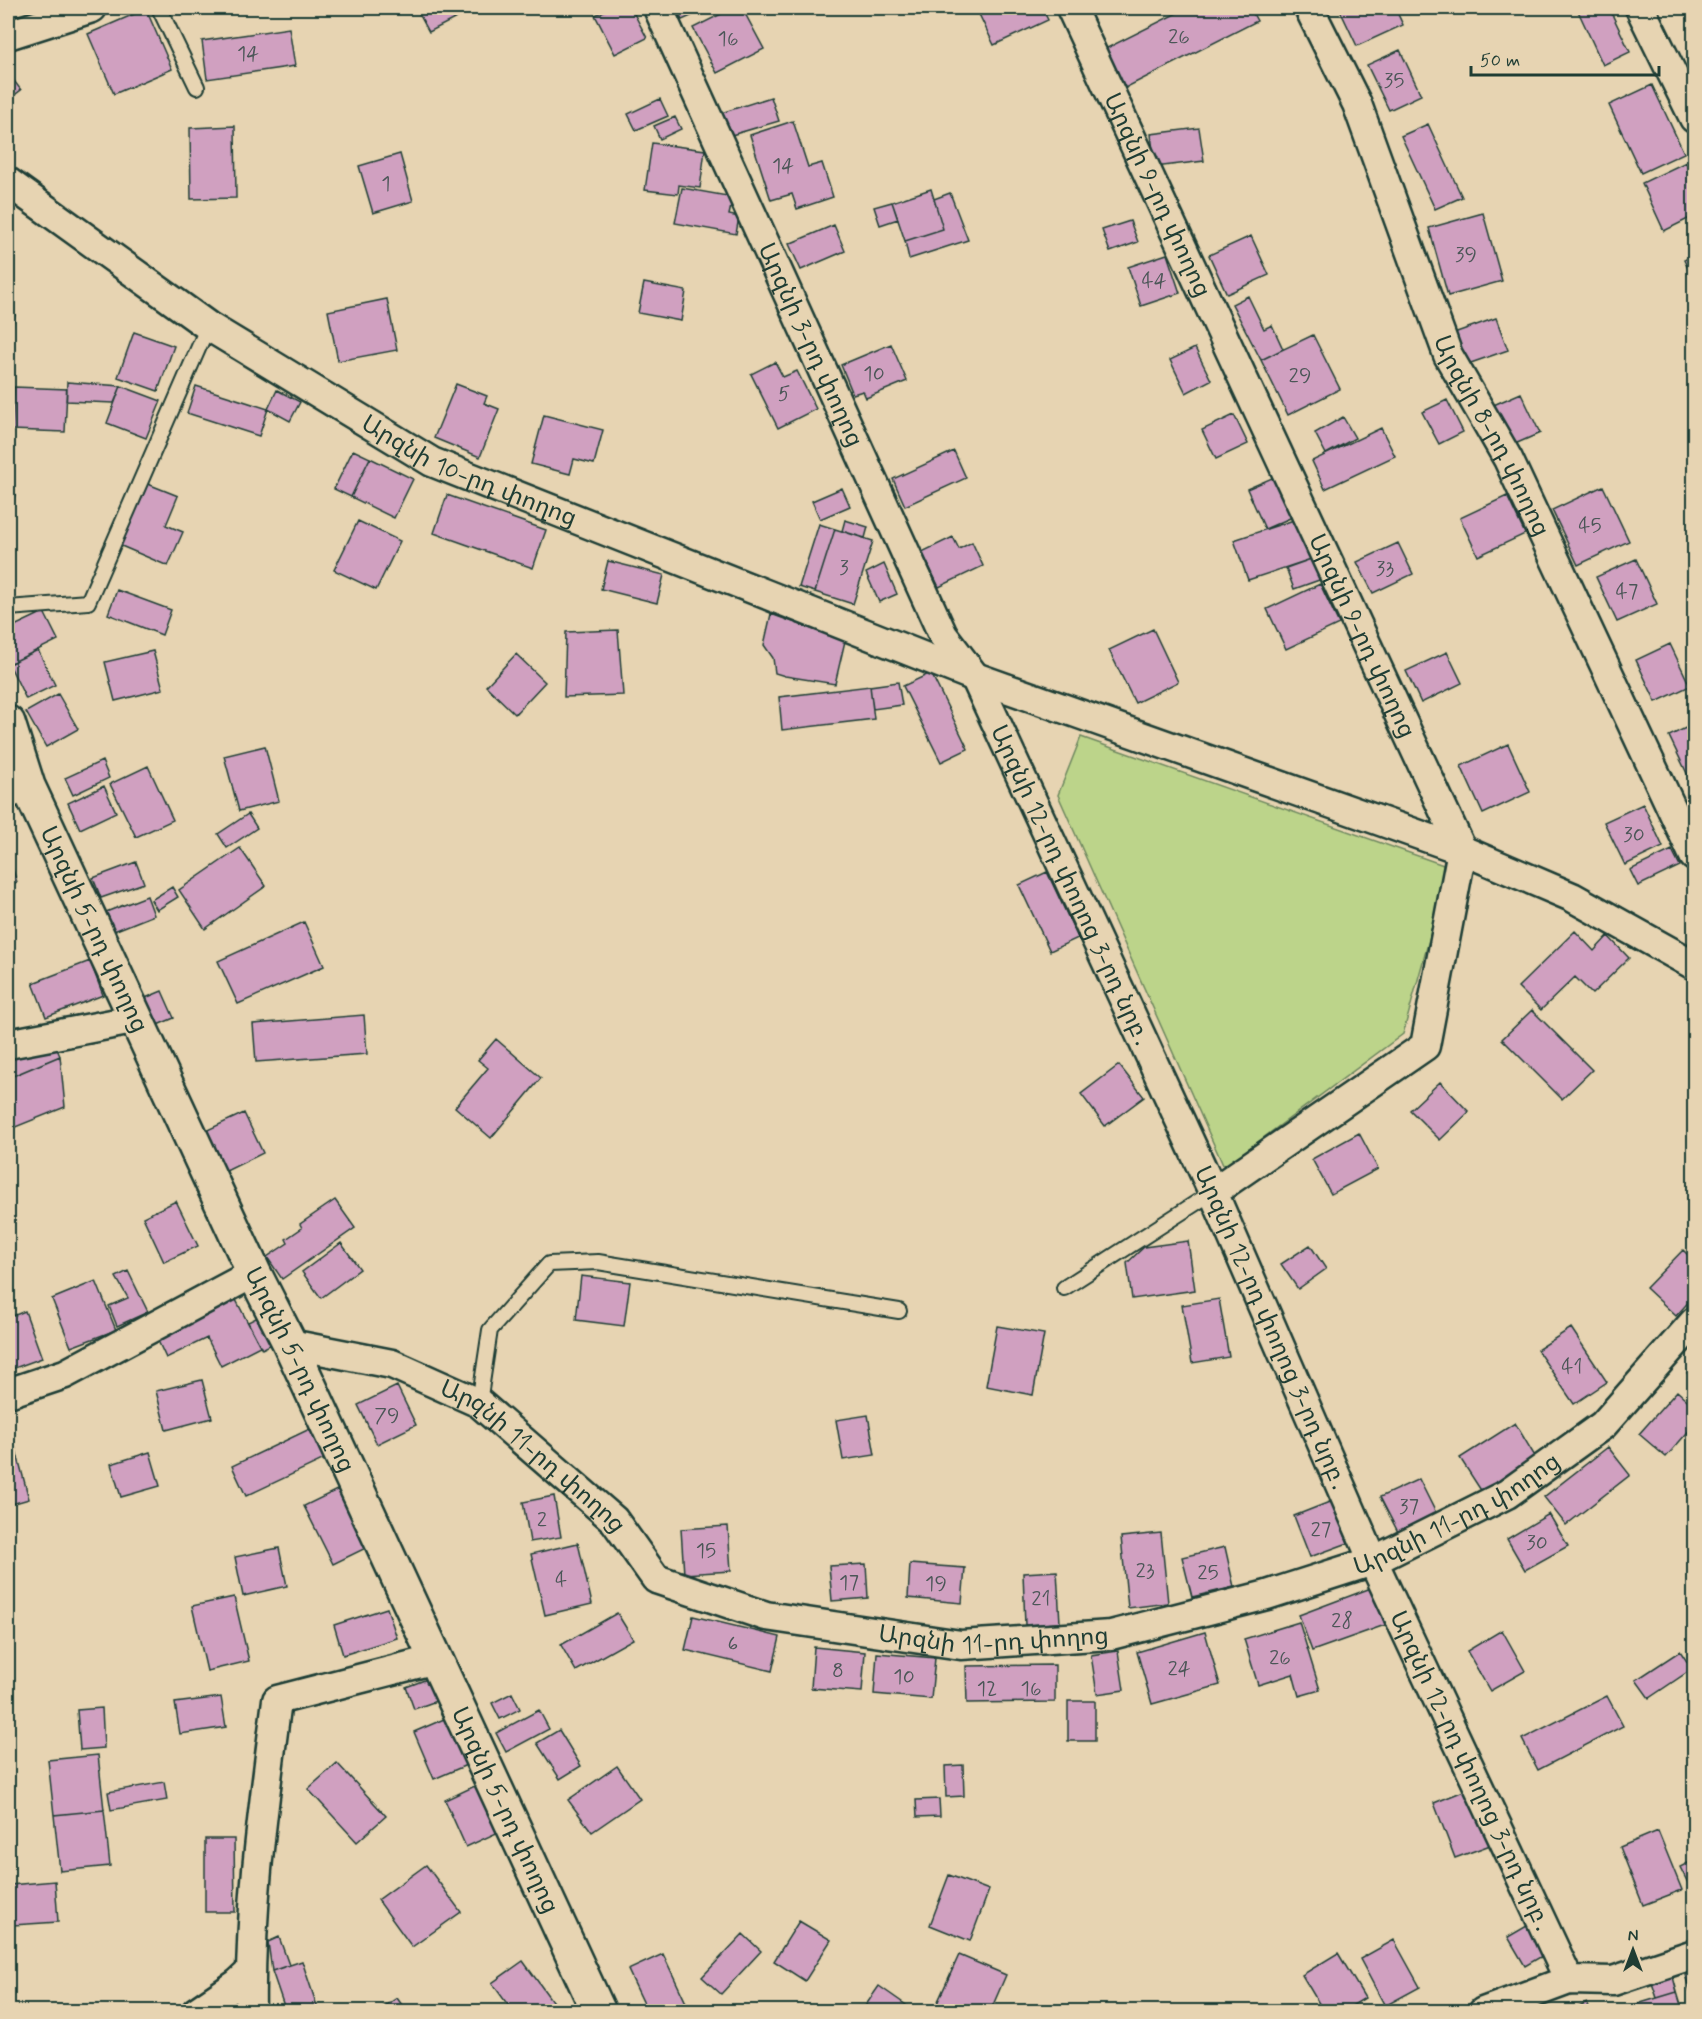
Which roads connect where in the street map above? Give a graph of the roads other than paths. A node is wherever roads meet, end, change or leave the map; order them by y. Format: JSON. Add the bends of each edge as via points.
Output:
{"nodes":[{"id":1,"x":92,"y":8,"type":"edge"},
{"id":2,"x":159,"y":8,"type":"edge"},
{"id":3,"x":658,"y":8,"type":"edge"},
{"id":4,"x":1071,"y":8,"type":"edge"},
{"id":5,"x":1309,"y":8,"type":"edge"},
{"id":6,"x":1640,"y":8,"type":"edge"},
{"id":7,"x":8,"y":35,"type":"edge"},
{"id":8,"x":197,"y":87,"type":"dead end"},
{"id":9,"x":1695,"y":118,"type":"edge"},
{"id":10,"x":8,"y":182,"type":"edge"},
{"id":11,"x":208,"y":326,"type":"junction"},
{"id":12,"x":8,"y":608,"type":"edge"},
{"id":13,"x":975,"y":677,"type":"junction"},
{"id":14,"x":8,"y":723,"type":"edge"},
{"id":15,"x":18,"y":790,"type":"edge"},
{"id":16,"x":1462,"y":850,"type":"junction"},
{"id":17,"x":1695,"y":856,"type":"edge"},
{"id":18,"x":1695,"y":965,"type":"edge"},
{"id":19,"x":138,"y":1019,"type":"junction"},
{"id":20,"x":8,"y":1044,"type":"edge"},
{"id":21,"x":1214,"y":1192,"type":"junction"},
{"id":22,"x":254,"y":1273,"type":"junction"},
{"id":23,"x":1064,"y":1288,"type":"dead end"},
{"id":24,"x":899,"y":1311,"type":"dead end"},
{"id":25,"x":1695,"y":1322,"type":"edge"},
{"id":26,"x":290,"y":1344,"type":"junction"},
{"id":27,"x":8,"y":1392,"type":"edge"},
{"id":28,"x":478,"y":1403,"type":"junction"},
{"id":29,"x":1373,"y":1561,"type":"junction"},
{"id":30,"x":436,"y":1659,"type":"junction"},
{"id":31,"x":1695,"y":1954,"type":"edge"},
{"id":32,"x":250,"y":1972,"type":"junction"},
{"id":33,"x":1569,"y":1980,"type":"junction"},
{"id":34,"x":196,"y":2012,"type":"edge"},
{"id":35,"x":251,"y":2012,"type":"edge"},
{"id":36,"x":599,"y":2012,"type":"edge"},
{"id":37,"x":1483,"y":2012,"type":"edge"}],
"edges":[{"from":1,"to":7,"type":"street"},
{"from":2,"to":8,"type":"lane"},
{"from":3,"to":13,"type":"street","name":"Արզնի 3-րդ փողոց","via":[[943,635]]},
{"from":4,"to":16,"type":"street","name":"Արզնի 9-րդ փողոց"},
{"from":5,"to":17,"type":"street","name":"Արզնի 8-րդ փողոց","via":[[1357,104],[1448,355],[1508,459]]},
{"from":6,"to":9,"type":"street"},
{"from":10,"to":11,"type":"street","name":"Արզնի 10-րդ փողոց"},
{"from":11,"to":12,"type":"lane","via":[[88,602]]},
{"from":11,"to":13,"type":"street","name":"Արզնի 10-րդ փողոց","via":[[432,462]]},
{"from":13,"to":16,"type":"street","name":"Արզնի 10-րդ փողոց"},
{"from":13,"to":21,"type":"street","name":"Արզնի 12-րդ փողոց 3-րդ նրբ․"},
{"from":14,"to":15,"type":"street","name":"Արզնի 5-րդ փողոց"},
{"from":15,"to":19,"type":"street","name":"Արզնի 5-րդ փողոց"},
{"from":16,"to":18,"type":"street","name":"Արզնի 10-րդ փողոց","via":[[1572,897]]},
{"from":16,"to":21,"type":"street","via":[[1425,1046]]},
{"from":19,"to":20,"type":"street"},
{"from":19,"to":22,"type":"street","name":"Արզնի 5-րդ փողոց"},
{"from":21,"to":23,"type":"lane"},
{"from":21,"to":29,"type":"street","name":"Արզնի 12-րդ փողոց 3-րդ նրբ․"},
{"from":22,"to":26,"type":"street","name":"Արզնի 5-րդ փողոց"},
{"from":22,"to":27,"type":"street","via":[[65,1374]]},
{"from":24,"to":28,"type":"lane","via":[[598,1262],[549,1264],[490,1330]]},
{"from":25,"to":29,"type":"street","name":"Արզնի 11-րդ փողոց","via":[[1604,1425],[1507,1494]]},
{"from":26,"to":28,"type":"street","name":"Արզնի 11-րդ փողոց","via":[[392,1364]]},
{"from":26,"to":30,"type":"street","name":"Արզնի 5-րդ փողոց"},
{"from":28,"to":29,"type":"street","name":"Արզնի 11-րդ փողոց","via":[[614,1520],[656,1579],[766,1616],[961,1645],[1111,1635],[1267,1595]]},
{"from":29,"to":33,"type":"street","name":"Արզնի 12-րդ փողոց 3-րդ նրբ․"},
{"from":30,"to":32,"type":"street","via":[[277,1700],[261,1820]]},
{"from":30,"to":36,"type":"street","name":"Արզնի 5-րդ փողոց"},
{"from":31,"to":33,"type":"street","via":[[1613,1981]]},
{"from":32,"to":34,"type":"street"},
{"from":32,"to":35,"type":"street"},
{"from":33,"to":37,"type":"street"}]}
